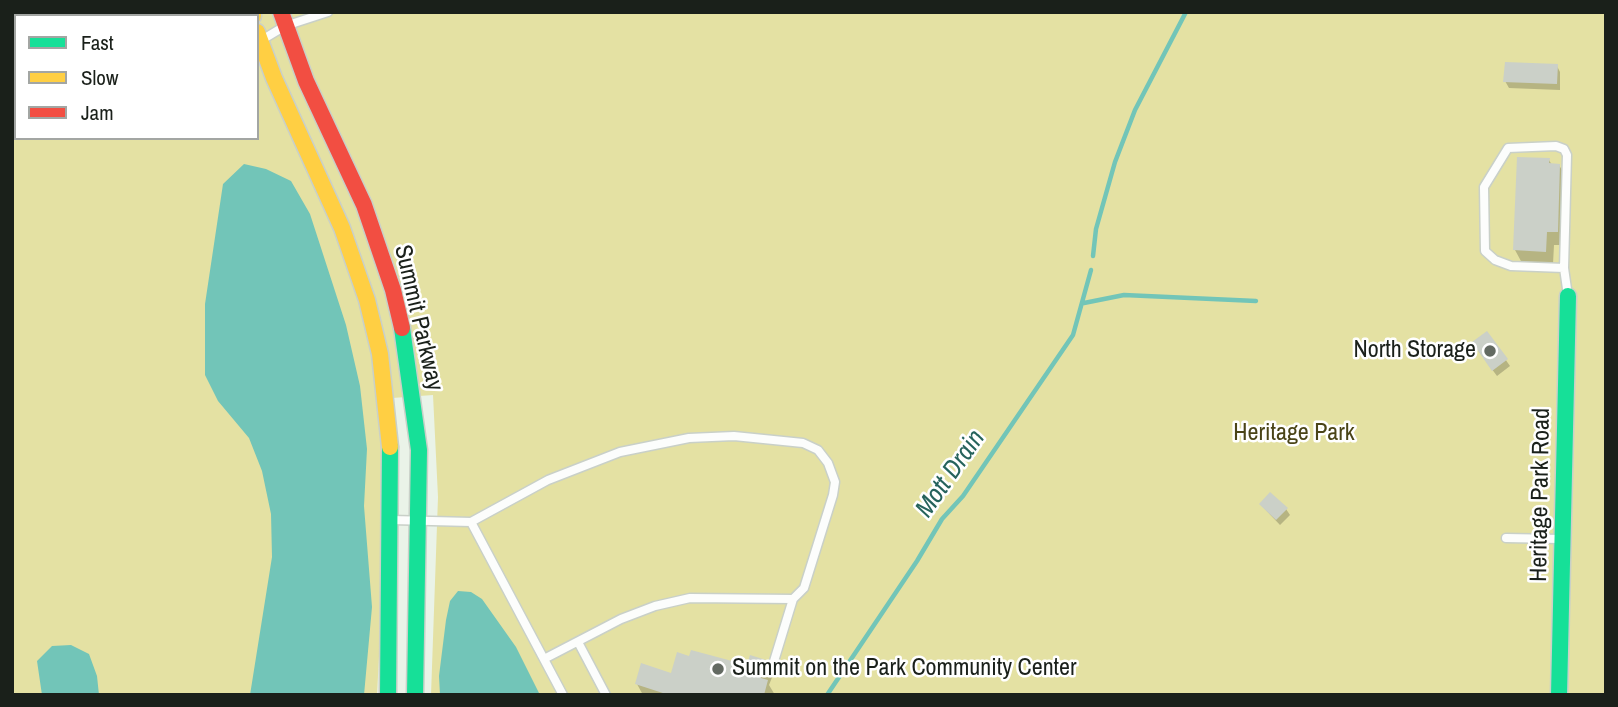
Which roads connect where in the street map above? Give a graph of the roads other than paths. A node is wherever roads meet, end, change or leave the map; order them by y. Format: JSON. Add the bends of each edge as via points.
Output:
{"nodes":[{"id":1,"x":328,"y":12,"type":"edge"},
{"id":2,"x":283,"y":19,"type":"edge"},
{"id":3,"x":259,"y":37,"type":"edge"},
{"id":4,"x":1564,"y":268,"type":"junction"},
{"id":5,"x":1568,"y":296,"type":"joint"},
{"id":6,"x":392,"y":520,"type":"junction"},
{"id":7,"x":420,"y":521,"type":"junction"},
{"id":8,"x":471,"y":523,"type":"junction"},
{"id":9,"x":1506,"y":538,"type":"dead end"},
{"id":10,"x":1563,"y":539,"type":"junction"},
{"id":11,"x":793,"y":599,"type":"junction"},
{"id":12,"x":578,"y":642,"type":"junction"},
{"id":13,"x":544,"y":659,"type":"junction"},
{"id":14,"x":771,"y":671,"type":"dead end"},
{"id":15,"x":388,"y":695,"type":"edge"},
{"id":16,"x":415,"y":695,"type":"edge"},
{"id":17,"x":563,"y":695,"type":"edge"},
{"id":18,"x":607,"y":695,"type":"edge"},
{"id":19,"x":1559,"y":695,"type":"edge"}],
"edges":[{"from":1,"to":2,"type":"lane"},
{"from":2,"to":3,"type":"lane"},
{"from":2,"to":7,"type":"street","name":"Summit Parkway","via":[[306,81],[360,194],[393,290],[415,398]]},
{"from":3,"to":6,"type":"street","name":"Summit Parkway","via":[[342,228],[367,300],[387,404]]},
{"from":4,"to":4,"type":"lane","via":[[1569,165],[1564,149],[1544,145],[1508,148],[1484,187],[1485,251],[1511,266]]},
{"from":4,"to":5,"type":"lane"},
{"from":5,"to":10,"type":"street","name":"Heritage Park Road"},
{"from":6,"to":7,"type":"lane"},
{"from":6,"to":15,"type":"street","name":"Summit Parkway"},
{"from":7,"to":8,"type":"lane"},
{"from":7,"to":16,"type":"street","name":"Summit Parkway"},
{"from":8,"to":11,"type":"lane","via":[[548,480],[656,443],[734,436],[803,443],[818,450],[835,482],[804,588]]},
{"from":8,"to":13,"type":"lane"},
{"from":9,"to":10,"type":"lane"},
{"from":10,"to":19,"type":"street","name":"Heritage Park Road"},
{"from":11,"to":12,"type":"lane","via":[[690,598],[621,619]]},
{"from":11,"to":14,"type":"lane"},
{"from":12,"to":13,"type":"lane"},
{"from":12,"to":18,"type":"lane"},
{"from":13,"to":17,"type":"lane"}]}
